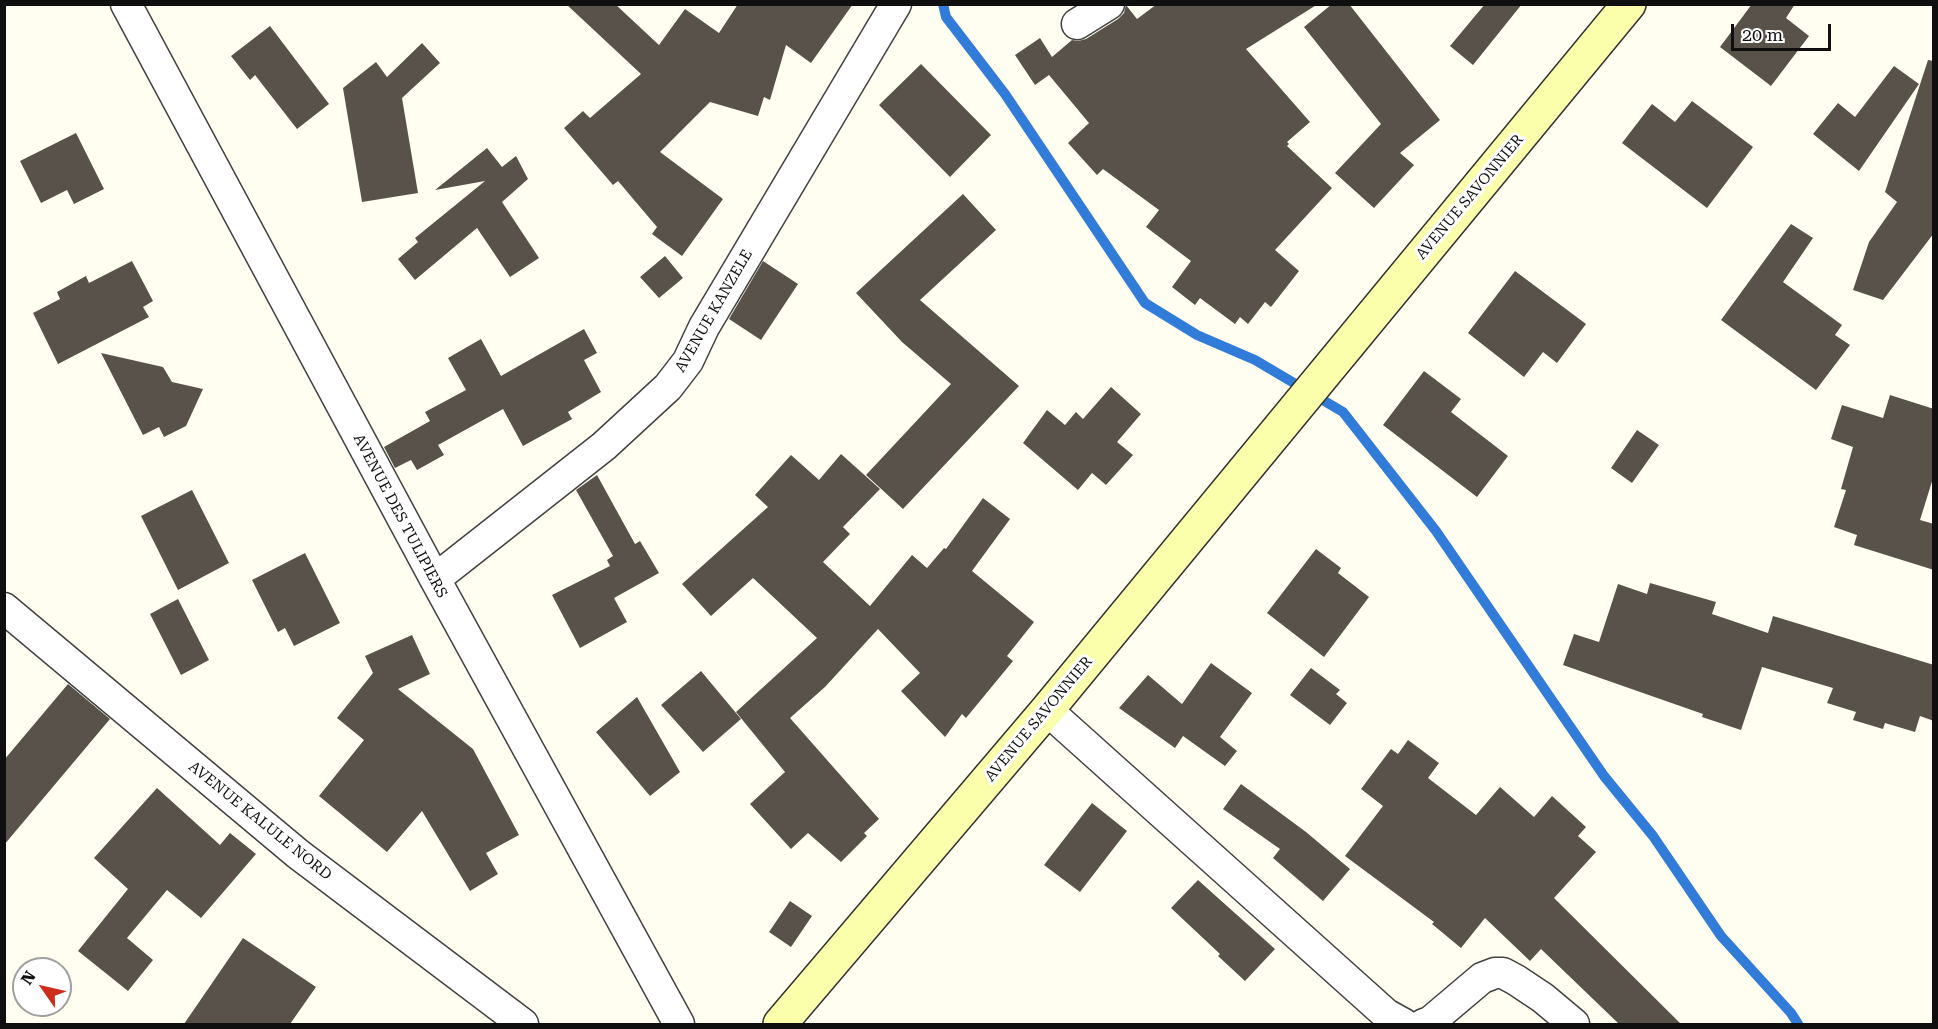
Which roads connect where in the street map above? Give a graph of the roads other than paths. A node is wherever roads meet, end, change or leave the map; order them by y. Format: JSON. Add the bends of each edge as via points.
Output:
{"nodes":[{"id":1,"x":126,"y":4,"type":"edge"},
{"id":2,"x":896,"y":4,"type":"edge"},
{"id":3,"x":1109,"y":4,"type":"edge"},
{"id":4,"x":1629,"y":4,"type":"edge"},
{"id":5,"x":1077,"y":24,"type":"dead end"},
{"id":6,"x":435,"y":579,"type":"junction"},
{"id":7,"x":4,"y":608,"type":"edge"},
{"id":8,"x":1047,"y":710,"type":"junction"},
{"id":9,"x":523,"y":1024,"type":"edge"},
{"id":10,"x":679,"y":1024,"type":"edge"},
{"id":11,"x":780,"y":1024,"type":"edge"},
{"id":12,"x":1404,"y":1024,"type":"edge"},
{"id":13,"x":1425,"y":1024,"type":"edge"},
{"id":14,"x":1574,"y":1024,"type":"edge"}],
"edges":[{"from":1,"to":6,"type":"street","name":"AVENUE DES TULIPIERS"},
{"from":2,"to":6,"type":"street","name":"AVENUE KANZELE","via":[[704,327],[688,361],[668,387],[604,446]]},
{"from":3,"to":5,"type":"street"},
{"from":4,"to":8,"type":"street","name":"AVENUE SAVONNIER"},
{"from":6,"to":10,"type":"street","name":"AVENUE DES TULIPIERS"},
{"from":7,"to":9,"type":"street","name":"AVENUE KALULE NORD","via":[[298,854]]},
{"from":8,"to":11,"type":"street","name":"AVENUE SAVONNIER"},
{"from":8,"to":12,"type":"street","via":[[1386,1014]]},
{"from":13,"to":14,"type":"street","via":[[1482,978],[1495,973],[1516,980]]}]}
